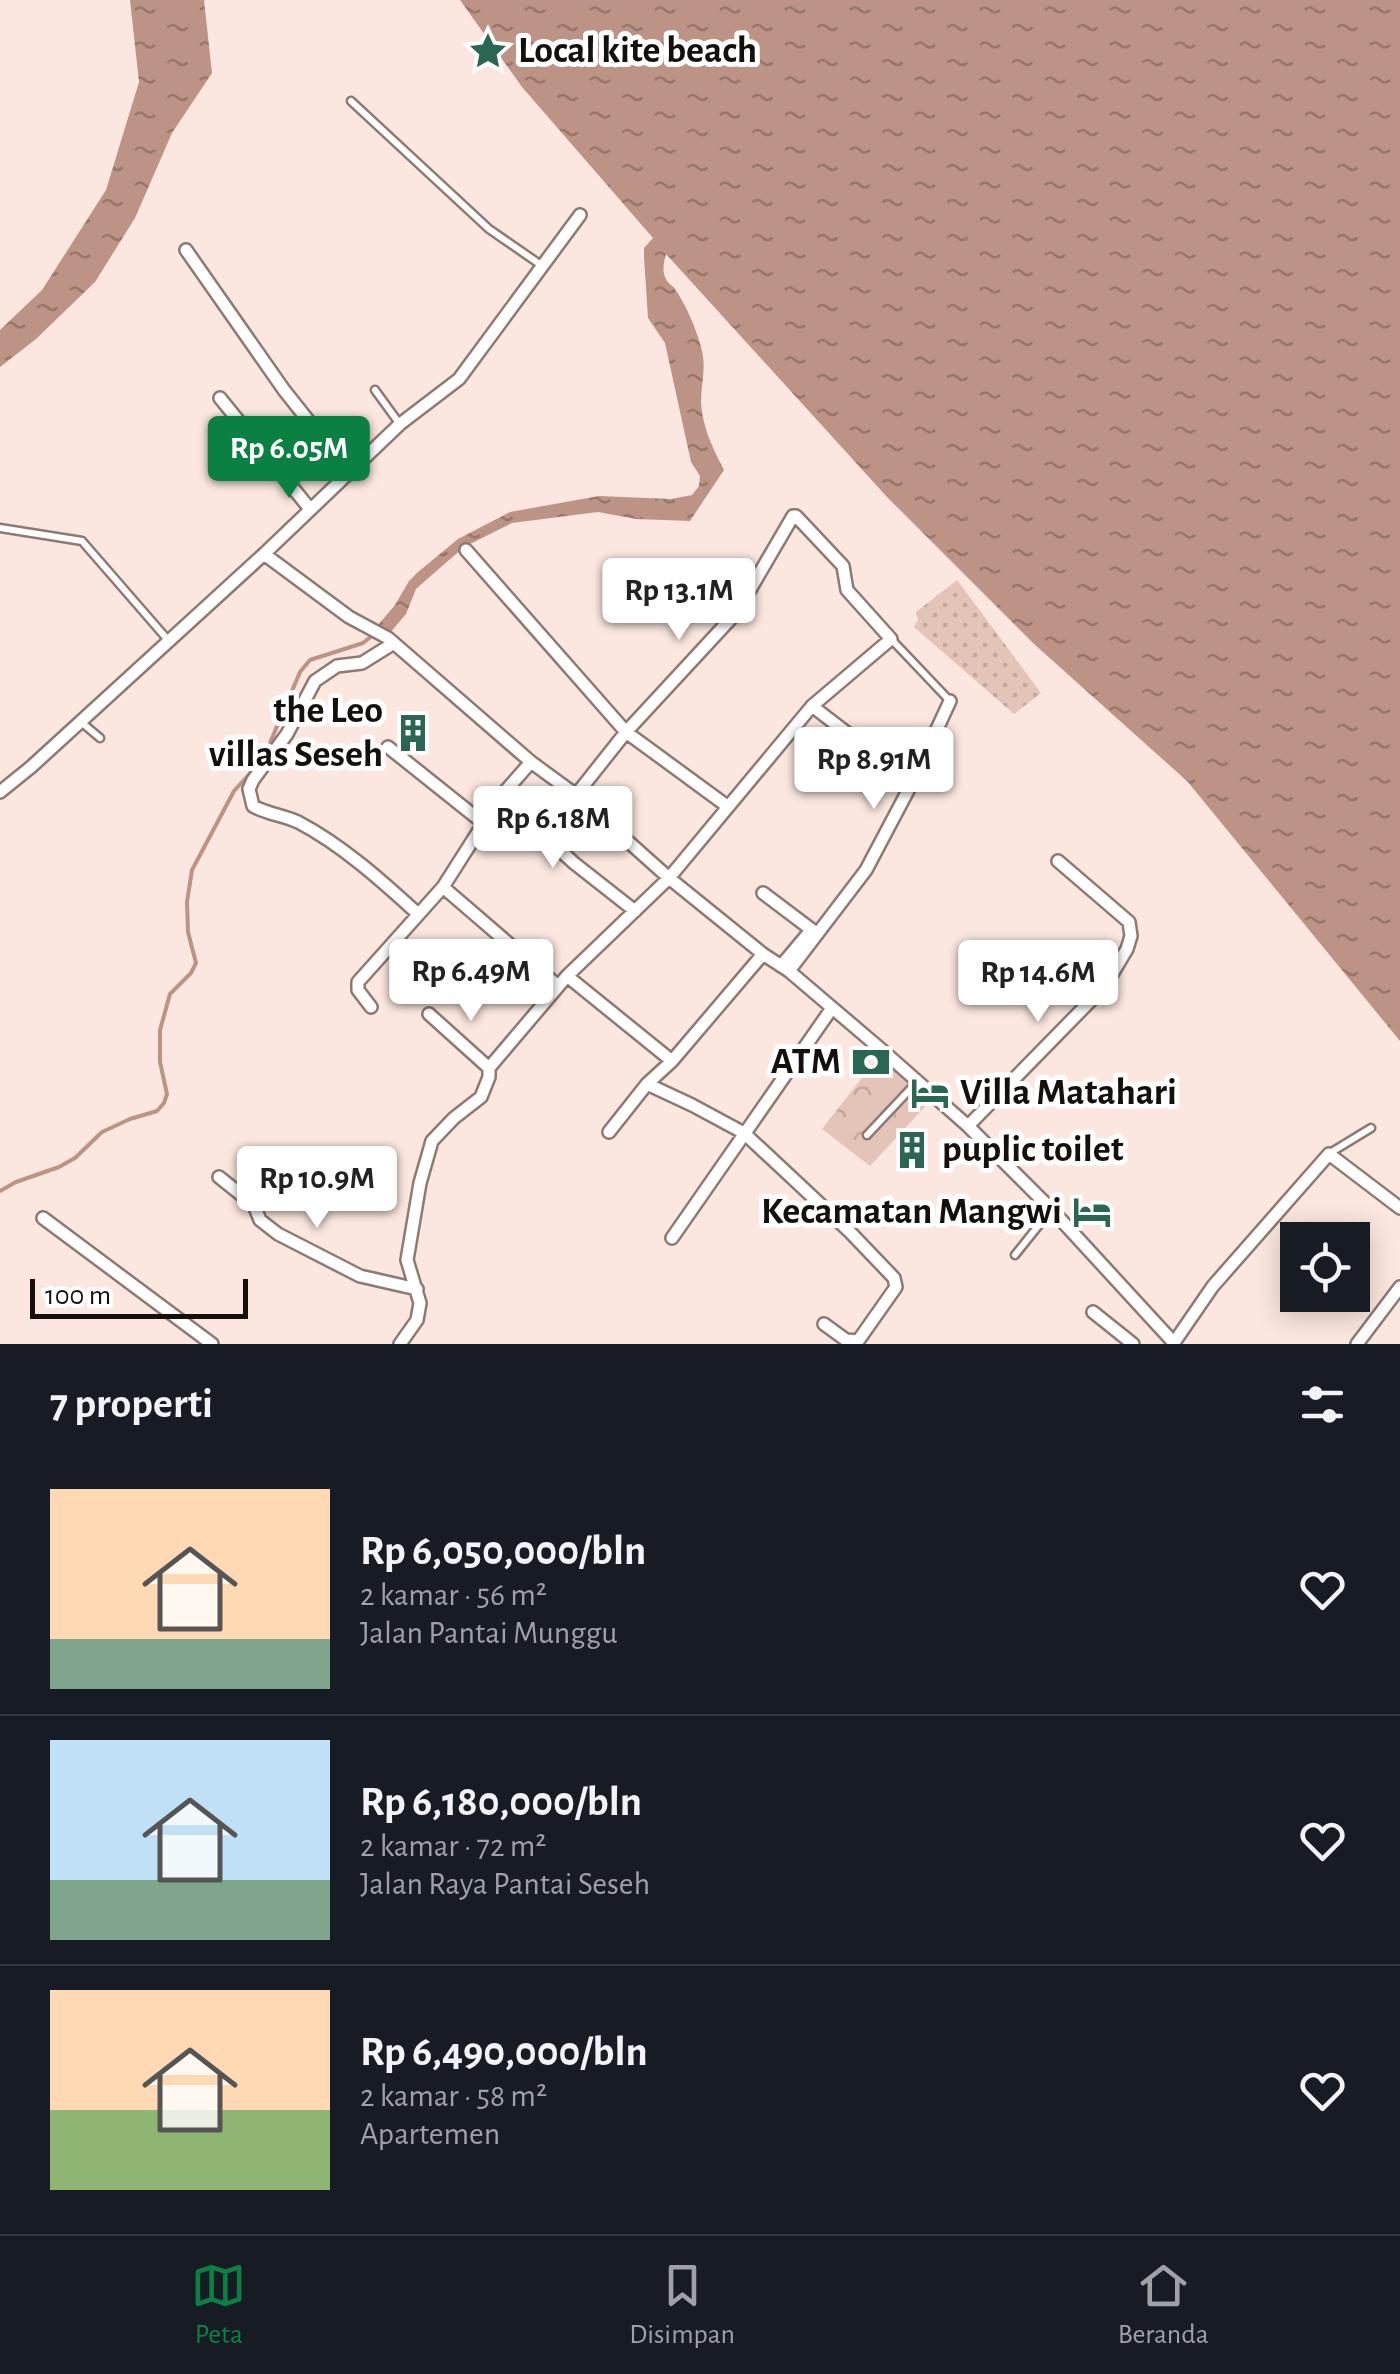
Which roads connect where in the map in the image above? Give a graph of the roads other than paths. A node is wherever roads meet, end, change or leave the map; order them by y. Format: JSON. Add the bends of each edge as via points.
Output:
{"nodes":[{"id":1,"x":351,"y":101,"type":"dead end"},
{"id":2,"x":580,"y":214,"type":"dead end"},
{"id":3,"x":186,"y":250,"type":"dead end"},
{"id":4,"x":542,"y":266,"type":"junction"},
{"id":5,"x":375,"y":390,"type":"dead end"},
{"id":6,"x":220,"y":398,"type":"dead end"},
{"id":7,"x":400,"y":424,"type":"junction"},
{"id":8,"x":349,"y":472,"type":"junction"},
{"id":9,"x":310,"y":509,"type":"junction"},
{"id":10,"x":0,"y":528,"type":"edge"},
{"id":11,"x":466,"y":550,"type":"dead end"},
{"id":12,"x":264,"y":554,"type":"junction"},
{"id":13,"x":662,"y":566,"type":"dead end"},
{"id":14,"x":737,"y":612,"type":"junction"},
{"id":15,"x":892,"y":639,"type":"junction"},
{"id":16,"x":168,"y":641,"type":"junction"},
{"id":17,"x":391,"y":641,"type":"junction"},
{"id":18,"x":950,"y":701,"type":"joint"},
{"id":19,"x":812,"y":706,"type":"junction"},
{"id":20,"x":80,"y":721,"type":"junction"},
{"id":21,"x":626,"y":732,"type":"junction"},
{"id":22,"x":100,"y":738,"type":"dead end"},
{"id":23,"x":388,"y":747,"type":"dead end"},
{"id":24,"x":531,"y":762,"type":"junction"},
{"id":25,"x":912,"y":783,"type":"junction"},
{"id":26,"x":0,"y":792,"type":"edge"},
{"id":27,"x":501,"y":796,"type":"junction"},
{"id":28,"x":576,"y":796,"type":"junction"},
{"id":29,"x":727,"y":806,"type":"junction"},
{"id":30,"x":482,"y":822,"type":"junction"},
{"id":31,"x":1058,"y":861,"type":"dead end"},
{"id":32,"x":669,"y":878,"type":"junction"},
{"id":33,"x":443,"y":887,"type":"junction"},
{"id":34,"x":763,"y":893,"type":"dead end"},
{"id":35,"x":636,"y":911,"type":"junction"},
{"id":36,"x":418,"y":914,"type":"junction"},
{"id":37,"x":816,"y":933,"type":"junction"},
{"id":38,"x":763,"y":954,"type":"junction"},
{"id":39,"x":785,"y":968,"type":"junction"},
{"id":40,"x":563,"y":981,"type":"junction"},
{"id":41,"x":371,"y":1006,"type":"dead end"},
{"id":42,"x":832,"y":1008,"type":"junction"},
{"id":43,"x":430,"y":1014,"type":"dead end"},
{"id":44,"x":672,"y":1061,"type":"junction"},
{"id":45,"x":489,"y":1068,"type":"junction"},
{"id":46,"x":916,"y":1082,"type":"junction"},
{"id":47,"x":647,"y":1084,"type":"junction"},
{"id":48,"x":968,"y":1126,"type":"junction"},
{"id":49,"x":1371,"y":1128,"type":"dead end"},
{"id":50,"x":608,"y":1132,"type":"dead end"},
{"id":51,"x":744,"y":1133,"type":"junction"},
{"id":52,"x":867,"y":1135,"type":"dead end"},
{"id":53,"x":1329,"y":1154,"type":"junction"},
{"id":54,"x":220,"y":1177,"type":"dead end"},
{"id":55,"x":1400,"y":1208,"type":"edge"},
{"id":56,"x":1052,"y":1209,"type":"junction"},
{"id":57,"x":44,"y":1218,"type":"dead end"},
{"id":58,"x":672,"y":1238,"type":"dead end"},
{"id":59,"x":1015,"y":1255,"type":"dead end"},
{"id":60,"x":1400,"y":1288,"type":"edge"},
{"id":61,"x":417,"y":1290,"type":"junction"},
{"id":62,"x":1093,"y":1312,"type":"dead end"},
{"id":63,"x":824,"y":1324,"type":"dead end"},
{"id":64,"x":1174,"y":1343,"type":"edge"},
{"id":65,"x":212,"y":1344,"type":"edge"},
{"id":66,"x":400,"y":1344,"type":"edge"},
{"id":67,"x":1133,"y":1344,"type":"edge"},
{"id":68,"x":1357,"y":1344,"type":"edge"}],
"edges":[{"from":1,"to":4,"type":"lane","via":[[489,229]]},
{"from":2,"to":4,"type":"street"},
{"from":3,"to":8,"type":"street"},
{"from":4,"to":7,"type":"street","via":[[459,379]]},
{"from":5,"to":7,"type":"lane"},
{"from":6,"to":9,"type":"street"},
{"from":7,"to":8,"type":"street"},
{"from":8,"to":9,"type":"street"},
{"from":9,"to":12,"type":"street"},
{"from":10,"to":16,"type":"lane","via":[[82,541]]},
{"from":11,"to":21,"type":"street"},
{"from":12,"to":16,"type":"street"},
{"from":12,"to":17,"type":"street"},
{"from":13,"to":14,"type":"street"},
{"from":14,"to":15,"type":"street","via":[[794,515],[843,566],[846,590]]},
{"from":14,"to":21,"type":"street"},
{"from":15,"to":18,"type":"lane"},
{"from":15,"to":19,"type":"street"},
{"from":16,"to":20,"type":"street"},
{"from":17,"to":24,"type":"street"},
{"from":17,"to":36,"type":"street","via":[[362,663],[337,666],[315,681],[249,798],[252,806],[298,822],[330,843]]},
{"from":18,"to":25,"type":"street"},
{"from":19,"to":25,"type":"street"},
{"from":19,"to":29,"type":"street"},
{"from":20,"to":22,"type":"lane"},
{"from":20,"to":26,"type":"street"},
{"from":21,"to":28,"type":"street"},
{"from":21,"to":29,"type":"street"},
{"from":23,"to":30,"type":"street"},
{"from":24,"to":27,"type":"street"},
{"from":24,"to":28,"type":"street"},
{"from":25,"to":37,"type":"street","via":[[866,870]]},
{"from":27,"to":30,"type":"street"},
{"from":27,"to":35,"type":"street"},
{"from":28,"to":32,"type":"street"},
{"from":29,"to":32,"type":"street"},
{"from":30,"to":33,"type":"street"},
{"from":31,"to":48,"type":"street","via":[[1129,922],[1131,936],[1105,986]]},
{"from":32,"to":35,"type":"street"},
{"from":32,"to":38,"type":"street"},
{"from":33,"to":36,"type":"street"},
{"from":33,"to":40,"type":"street"},
{"from":34,"to":37,"type":"street"},
{"from":35,"to":40,"type":"street"},
{"from":36,"to":41,"type":"street","via":[[358,982]]},
{"from":37,"to":39,"type":"street"},
{"from":38,"to":39,"type":"street"},
{"from":38,"to":44,"type":"street"},
{"from":39,"to":42,"type":"street"},
{"from":40,"to":44,"type":"street"},
{"from":40,"to":45,"type":"street"},
{"from":42,"to":46,"type":"street"},
{"from":42,"to":51,"type":"street"},
{"from":43,"to":45,"type":"street"},
{"from":44,"to":47,"type":"street"},
{"from":45,"to":61,"type":"street","via":[[481,1097],[432,1141],[407,1260]]},
{"from":46,"to":48,"type":"street"},
{"from":46,"to":52,"type":"lane"},
{"from":47,"to":50,"type":"street"},
{"from":47,"to":51,"type":"street"},
{"from":48,"to":56,"type":"street"},
{"from":49,"to":53,"type":"lane"},
{"from":51,"to":58,"type":"street"},
{"from":51,"to":63,"type":"street","via":[[894,1278],[896,1287],[858,1341]]},
{"from":53,"to":55,"type":"street"},
{"from":53,"to":64,"type":"street","via":[[1213,1286]]},
{"from":54,"to":61,"type":"street","via":[[278,1234],[360,1276]]},
{"from":56,"to":59,"type":"lane"},
{"from":56,"to":64,"type":"street"},
{"from":57,"to":65,"type":"street"},
{"from":60,"to":68,"type":"street"},
{"from":61,"to":66,"type":"street","via":[[417,1320]]},
{"from":62,"to":67,"type":"street"}]}
